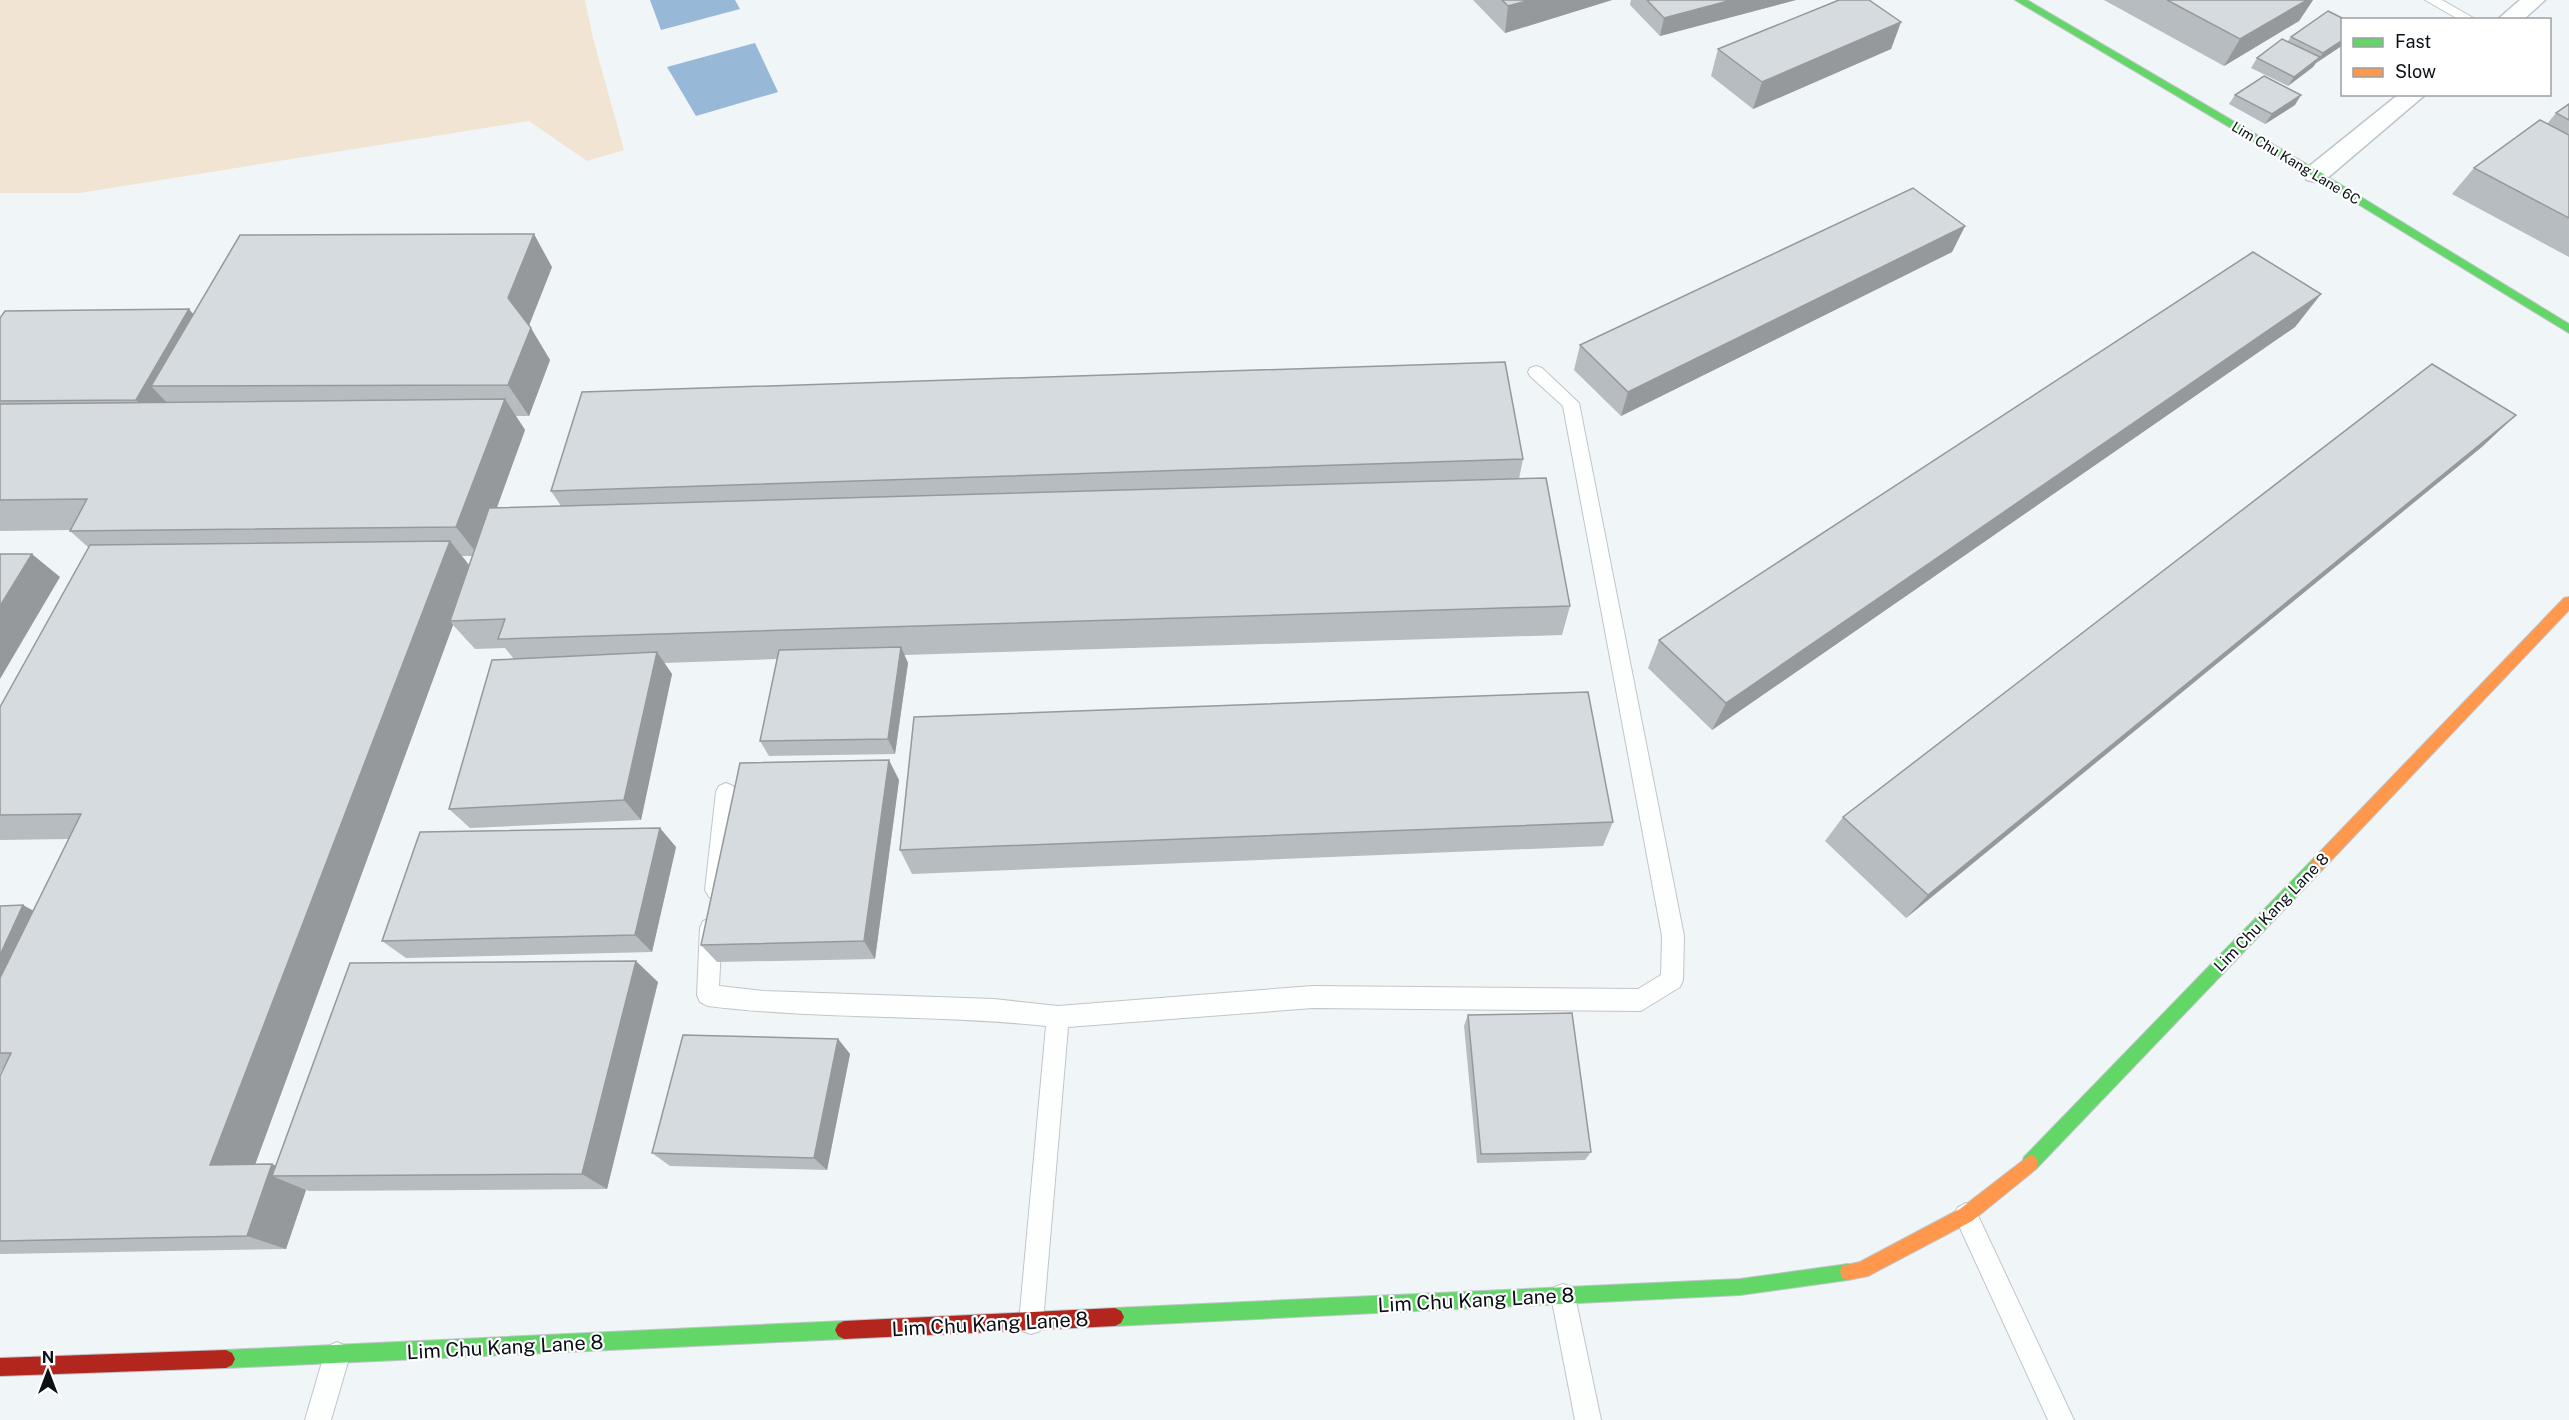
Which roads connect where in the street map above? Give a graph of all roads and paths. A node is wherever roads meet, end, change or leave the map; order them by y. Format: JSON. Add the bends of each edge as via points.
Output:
{"nodes":[{"id":1,"x":2020,"y":0,"type":"edge"},
{"id":2,"x":2432,"y":0,"type":"edge"},
{"id":3,"x":2534,"y":0,"type":"edge"},
{"id":4,"x":2467,"y":18,"type":"edge"},
{"id":5,"x":2511,"y":18,"type":"edge"},
{"id":6,"x":2412,"y":96,"type":"edge"},
{"id":7,"x":2316,"y":174,"type":"junction"},
{"id":8,"x":2569,"y":329,"type":"edge"},
{"id":9,"x":1536,"y":372,"type":"dead end"},
{"id":10,"x":2569,"y":602,"type":"edge"},
{"id":11,"x":726,"y":792,"type":"dead end"},
{"id":12,"x":1058,"y":1017,"type":"junction"},
{"id":13,"x":1966,"y":1215,"type":"junction"},
{"id":14,"x":1563,"y":1296,"type":"junction"},
{"id":15,"x":1031,"y":1322,"type":"junction"},
{"id":16,"x":337,"y":1355,"type":"junction"},
{"id":17,"x":0,"y":1367,"type":"edge"},
{"id":18,"x":318,"y":1420,"type":"edge"},
{"id":19,"x":1588,"y":1420,"type":"edge"},
{"id":20,"x":2061,"y":1420,"type":"edge"}],
"edges":[{"from":1,"to":7,"type":"street","name":"Lim Chu Kang Lane 6C"},
{"from":2,"to":4,"type":"lane"},
{"from":3,"to":5,"type":"street"},
{"from":6,"to":7,"type":"street"},
{"from":7,"to":8,"type":"street","name":"Lim Chu Kang Lane 6C"},
{"from":9,"to":12,"type":"lane","via":[[1570,403],[1673,936],[1672,980],[1641,1000],[1313,997]]},
{"from":10,"to":13,"type":"street","name":"Lim Chu Kang Lane 8","via":[[2036,1158]]},
{"from":11,"to":12,"type":"lane","via":[[708,995],[764,1002],[994,1010]]},
{"from":12,"to":15,"type":"lane"},
{"from":13,"to":14,"type":"street","name":"Lim Chu Kang Lane 8","via":[[1862,1270],[1740,1287]]},
{"from":13,"to":20,"type":"lane"},
{"from":14,"to":15,"type":"street","name":"Lim Chu Kang Lane 8"},
{"from":14,"to":19,"type":"lane"},
{"from":15,"to":16,"type":"street","name":"Lim Chu Kang Lane 8"},
{"from":16,"to":17,"type":"street","name":"Lim Chu Kang Lane 8"},
{"from":16,"to":18,"type":"lane"}]}
